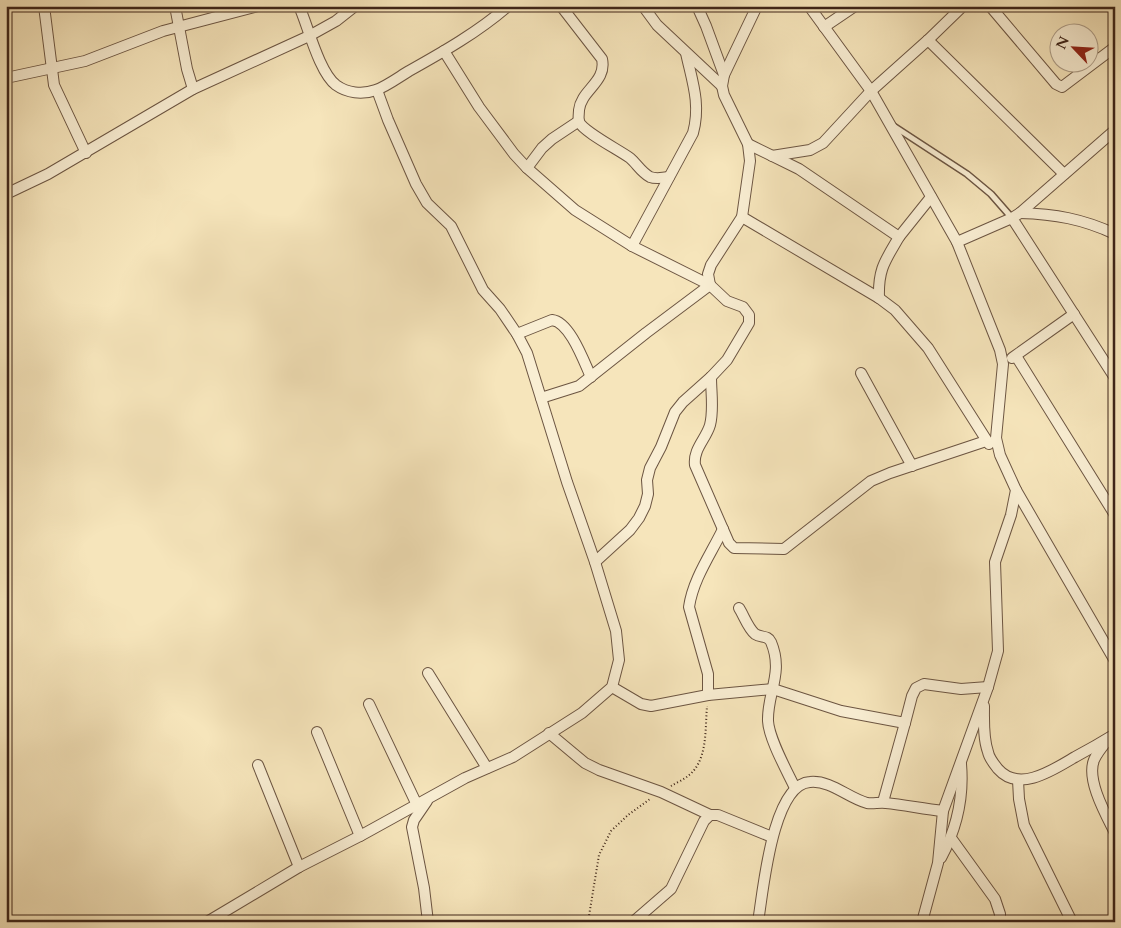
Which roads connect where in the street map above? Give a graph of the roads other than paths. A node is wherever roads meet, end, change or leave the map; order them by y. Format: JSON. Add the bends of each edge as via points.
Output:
{"nodes":[{"id":1,"x":44,"y":6,"type":"edge"},
{"id":2,"x":175,"y":6,"type":"edge"},
{"id":3,"x":258,"y":6,"type":"edge"},
{"id":4,"x":299,"y":6,"type":"edge"},
{"id":5,"x":355,"y":6,"type":"edge"},
{"id":6,"x":508,"y":6,"type":"edge"},
{"id":7,"x":560,"y":6,"type":"edge"},
{"id":8,"x":644,"y":6,"type":"edge"},
{"id":9,"x":697,"y":6,"type":"edge"},
{"id":10,"x":757,"y":6,"type":"edge"},
{"id":11,"x":809,"y":6,"type":"edge"},
{"id":12,"x":855,"y":6,"type":"edge"},
{"id":13,"x":963,"y":6,"type":"edge"},
{"id":14,"x":990,"y":6,"type":"edge"},
{"id":15,"x":179,"y":27,"type":"junction"},
{"id":16,"x":824,"y":27,"type":"junction"},
{"id":17,"x":309,"y":36,"type":"junction"},
{"id":18,"x":928,"y":40,"type":"junction"},
{"id":19,"x":1115,"y":47,"type":"edge"},
{"id":20,"x":444,"y":51,"type":"junction"},
{"id":21,"x":686,"y":53,"type":"junction"},
{"id":22,"x":51,"y":68,"type":"junction"},
{"id":23,"x":724,"y":75,"type":"junction"},
{"id":24,"x":6,"y":78,"type":"edge"},
{"id":25,"x":722,"y":86,"type":"junction"},
{"id":26,"x":193,"y":89,"type":"junction"},
{"id":27,"x":377,"y":90,"type":"junction"},
{"id":28,"x":871,"y":91,"type":"junction"},
{"id":29,"x":579,"y":122,"type":"junction"},
{"id":30,"x":888,"y":122,"type":"junction"},
{"id":31,"x":1115,"y":130,"type":"edge"},
{"id":32,"x":748,"y":144,"type":"junction"},
{"id":33,"x":86,"y":153,"type":"junction"},
{"id":34,"x":772,"y":156,"type":"junction"},
{"id":35,"x":527,"y":168,"type":"junction"},
{"id":36,"x":1064,"y":174,"type":"junction"},
{"id":37,"x":669,"y":178,"type":"junction"},
{"id":38,"x":6,"y":194,"type":"edge"},
{"id":39,"x":930,"y":197,"type":"junction"},
{"id":40,"x":1016,"y":216,"type":"junction"},
{"id":41,"x":742,"y":217,"type":"junction"},
{"id":42,"x":1115,"y":234,"type":"edge"},
{"id":43,"x":899,"y":236,"type":"junction"},
{"id":44,"x":957,"y":242,"type":"junction"},
{"id":45,"x":632,"y":246,"type":"junction"},
{"id":46,"x":710,"y":285,"type":"junction"},
{"id":47,"x":879,"y":298,"type":"junction"},
{"id":48,"x":1074,"y":314,"type":"junction"},
{"id":49,"x":517,"y":334,"type":"junction"},
{"id":50,"x":1016,"y":356,"type":"junction"},
{"id":51,"x":1003,"y":364,"type":"junction"},
{"id":52,"x":861,"y":373,"type":"dead end"},
{"id":53,"x":591,"y":377,"type":"junction"},
{"id":54,"x":711,"y":377,"type":"junction"},
{"id":55,"x":1115,"y":378,"type":"edge"},
{"id":56,"x":542,"y":398,"type":"junction"},
{"id":57,"x":986,"y":441,"type":"junction"},
{"id":58,"x":1000,"y":455,"type":"junction"},
{"id":59,"x":912,"y":466,"type":"junction"},
{"id":60,"x":1016,"y":490,"type":"junction"},
{"id":61,"x":1115,"y":515,"type":"edge"},
{"id":62,"x":723,"y":529,"type":"junction"},
{"id":63,"x":595,"y":562,"type":"junction"},
{"id":64,"x":738,"y":608,"type":"dead end"},
{"id":65,"x":1115,"y":661,"type":"edge"},
{"id":66,"x":428,"y":673,"type":"dead end"},
{"id":67,"x":612,"y":687,"type":"junction"},
{"id":68,"x":988,"y":687,"type":"junction"},
{"id":69,"x":773,"y":689,"type":"junction"},
{"id":70,"x":708,"y":696,"type":"junction"},
{"id":71,"x":983,"y":700,"type":"junction"},
{"id":72,"x":369,"y":704,"type":"dead end"},
{"id":73,"x":905,"y":723,"type":"junction"},
{"id":74,"x":317,"y":732,"type":"dead end"},
{"id":75,"x":549,"y":734,"type":"junction"},
{"id":76,"x":1112,"y":736,"type":"edge"},
{"id":77,"x":960,"y":760,"type":"junction"},
{"id":78,"x":258,"y":765,"type":"dead end"},
{"id":79,"x":487,"y":768,"type":"junction"},
{"id":80,"x":1018,"y":780,"type":"junction"},
{"id":81,"x":795,"y":788,"type":"junction"},
{"id":82,"x":427,"y":800,"type":"junction"},
{"id":83,"x":883,"y":802,"type":"junction"},
{"id":84,"x":417,"y":805,"type":"junction"},
{"id":85,"x":943,"y":811,"type":"junction"},
{"id":86,"x":710,"y":815,"type":"junction"},
{"id":87,"x":1115,"y":833,"type":"edge"},
{"id":88,"x":360,"y":836,"type":"junction"},
{"id":89,"x":772,"y":837,"type":"junction"},
{"id":90,"x":951,"y":838,"type":"junction"},
{"id":91,"x":938,"y":863,"type":"junction"},
{"id":92,"x":299,"y":867,"type":"junction"},
{"id":93,"x":207,"y":922,"type":"edge"},
{"id":94,"x":428,"y":922,"type":"edge"},
{"id":95,"x":633,"y":922,"type":"edge"},
{"id":96,"x":758,"y":922,"type":"edge"},
{"id":97,"x":922,"y":922,"type":"edge"},
{"id":98,"x":1000,"y":922,"type":"edge"},
{"id":99,"x":1072,"y":922,"type":"edge"}],
"edges":[{"from":1,"to":22,"type":"street"},
{"from":2,"to":15,"type":"street"},
{"from":3,"to":15,"type":"street"},
{"from":4,"to":17,"type":"street"},
{"from":5,"to":17,"type":"street"},
{"from":6,"to":20,"type":"street"},
{"from":7,"to":29,"type":"street","via":[[602,59],[604,68],[582,100]]},
{"from":8,"to":21,"type":"street","via":[[657,25]]},
{"from":9,"to":23,"type":"street"},
{"from":10,"to":23,"type":"street"},
{"from":11,"to":16,"type":"street"},
{"from":12,"to":16,"type":"street"},
{"from":13,"to":18,"type":"street"},
{"from":14,"to":19,"type":"street","via":[[1062,87]]},
{"from":15,"to":22,"type":"street","via":[[93,58]]},
{"from":15,"to":26,"type":"street"},
{"from":16,"to":28,"type":"street"},
{"from":17,"to":26,"type":"street"},
{"from":17,"to":27,"type":"street","via":[[326,73],[335,84],[349,92]]},
{"from":18,"to":28,"type":"street"},
{"from":18,"to":36,"type":"street"},
{"from":20,"to":27,"type":"street"},
{"from":20,"to":35,"type":"street","via":[[479,107]]},
{"from":21,"to":25,"type":"street"},
{"from":21,"to":37,"type":"street","via":[[697,119]]},
{"from":22,"to":24,"type":"street"},
{"from":22,"to":33,"type":"street","via":[[57,94]]},
{"from":23,"to":25,"type":"street"},
{"from":25,"to":32,"type":"street"},
{"from":26,"to":33,"type":"street"},
{"from":27,"to":49,"type":"street","via":[[416,184],[427,203],[451,226],[483,290]]},
{"from":28,"to":30,"type":"street"},
{"from":28,"to":34,"type":"street","via":[[823,143],[810,150]]},
{"from":29,"to":35,"type":"street","via":[[552,139]]},
{"from":29,"to":37,"type":"street","via":[[631,159],[643,173],[652,178]]},
{"from":30,"to":39,"type":"street"},
{"from":30,"to":40,"type":"lane","via":[[967,174]]},
{"from":31,"to":36,"type":"street"},
{"from":32,"to":34,"type":"street"},
{"from":32,"to":41,"type":"street","via":[[750,161]]},
{"from":33,"to":38,"type":"street"},
{"from":34,"to":43,"type":"street","via":[[799,169]]},
{"from":35,"to":45,"type":"street","via":[[575,210]]},
{"from":36,"to":40,"type":"street"},
{"from":37,"to":45,"type":"street"},
{"from":39,"to":43,"type":"street"},
{"from":39,"to":44,"type":"street"},
{"from":40,"to":42,"type":"street","via":[[1043,214],[1072,218]]},
{"from":40,"to":44,"type":"street"},
{"from":40,"to":48,"type":"street"},
{"from":41,"to":46,"type":"street","via":[[711,264],[708,274]]},
{"from":41,"to":47,"type":"street"},
{"from":43,"to":47,"type":"street","via":[[878,280]]},
{"from":44,"to":51,"type":"street"},
{"from":45,"to":46,"type":"street"},
{"from":46,"to":53,"type":"street"},
{"from":46,"to":54,"type":"street","via":[[727,301],[743,307],[749,315],[749,323]]},
{"from":47,"to":57,"type":"street","via":[[896,310],[928,348]]},
{"from":48,"to":50,"type":"street"},
{"from":48,"to":55,"type":"street"},
{"from":49,"to":53,"type":"street","via":[[552,320],[561,323]]},
{"from":49,"to":56,"type":"street"},
{"from":50,"to":51,"type":"street"},
{"from":50,"to":61,"type":"street"},
{"from":51,"to":58,"type":"street","via":[[996,438]]},
{"from":52,"to":59,"type":"street"},
{"from":53,"to":56,"type":"street","via":[[579,386]]},
{"from":54,"to":62,"type":"street","via":[[712,415],[706,436],[697,448],[694,464]]},
{"from":54,"to":63,"type":"street","via":[[675,412],[650,468],[648,494],[639,518]]},
{"from":56,"to":63,"type":"street"},
{"from":57,"to":58,"type":"street"},
{"from":57,"to":59,"type":"street"},
{"from":58,"to":60,"type":"street"},
{"from":59,"to":62,"type":"street","via":[[871,481],[784,549],[734,548]]},
{"from":60,"to":65,"type":"street"},
{"from":60,"to":68,"type":"street","via":[[995,562],[998,651]]},
{"from":62,"to":70,"type":"street","via":[[696,582],[689,607],[708,674]]},
{"from":63,"to":67,"type":"street","via":[[616,631],[619,660]]},
{"from":64,"to":69,"type":"street","via":[[753,632],[770,640],[777,667]]},
{"from":66,"to":79,"type":"street"},
{"from":67,"to":70,"type":"street","via":[[641,704],[651,706]]},
{"from":67,"to":75,"type":"street","via":[[582,713]]},
{"from":68,"to":71,"type":"street"},
{"from":68,"to":73,"type":"street","via":[[961,689],[924,684],[916,688],[912,696]]},
{"from":69,"to":70,"type":"street"},
{"from":69,"to":73,"type":"street","via":[[841,711]]},
{"from":69,"to":81,"type":"street","via":[[768,723]]},
{"from":71,"to":77,"type":"street"},
{"from":71,"to":80,"type":"street","via":[[988,754],[1001,772]]},
{"from":72,"to":84,"type":"street"},
{"from":73,"to":83,"type":"street"},
{"from":74,"to":88,"type":"street"},
{"from":75,"to":79,"type":"street","via":[[513,757]]},
{"from":75,"to":86,"type":"street","via":[[598,770],[661,792]]},
{"from":76,"to":80,"type":"street","via":[[1051,771],[1032,779]]},
{"from":76,"to":87,"type":"street","via":[[1093,762],[1092,774],[1095,789]]},
{"from":77,"to":85,"type":"street"},
{"from":77,"to":90,"type":"street","via":[[963,784]]},
{"from":78,"to":92,"type":"street"},
{"from":79,"to":82,"type":"street"},
{"from":80,"to":99,"type":"street","via":[[1024,824]]},
{"from":81,"to":83,"type":"street","via":[[809,782],[829,785],[861,801]]},
{"from":81,"to":89,"type":"street"},
{"from":82,"to":84,"type":"street"},
{"from":82,"to":94,"type":"street","via":[[412,827]]},
{"from":83,"to":85,"type":"street"},
{"from":84,"to":88,"type":"street"},
{"from":85,"to":91,"type":"street"},
{"from":86,"to":89,"type":"street","via":[[718,815]]},
{"from":86,"to":95,"type":"street","via":[[704,821],[671,889]]},
{"from":88,"to":92,"type":"street"},
{"from":89,"to":96,"type":"street"},
{"from":90,"to":91,"type":"street"},
{"from":90,"to":98,"type":"street","via":[[994,899]]},
{"from":91,"to":97,"type":"street"},
{"from":92,"to":93,"type":"street"}]}
